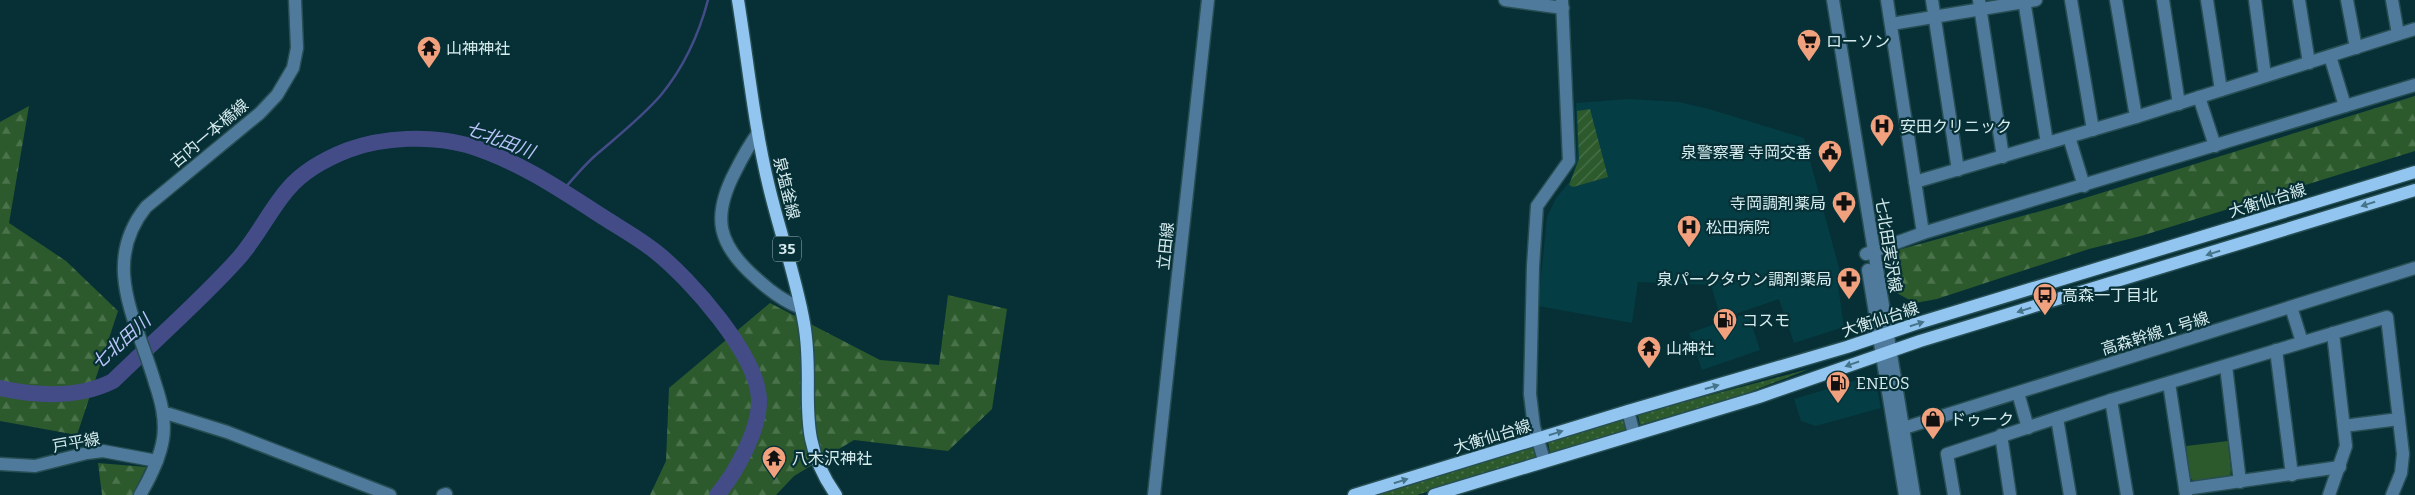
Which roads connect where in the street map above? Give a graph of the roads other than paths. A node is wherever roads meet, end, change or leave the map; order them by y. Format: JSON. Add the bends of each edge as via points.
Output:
{"nodes":[{"id":1,"x":295,"y":0,"type":"edge"},
{"id":2,"x":738,"y":0,"type":"edge"},
{"id":3,"x":1208,"y":0,"type":"edge"},
{"id":4,"x":1505,"y":0,"type":"edge"},
{"id":5,"x":1827,"y":0,"type":"edge"},
{"id":6,"x":1833,"y":0,"type":"edge"},
{"id":7,"x":1887,"y":0,"type":"edge"},
{"id":8,"x":1932,"y":0,"type":"edge"},
{"id":9,"x":2071,"y":0,"type":"edge"},
{"id":10,"x":2116,"y":0,"type":"edge"},
{"id":11,"x":2163,"y":0,"type":"edge"},
{"id":12,"x":2207,"y":0,"type":"edge"},
{"id":13,"x":2255,"y":0,"type":"edge"},
{"id":14,"x":2299,"y":0,"type":"edge"},
{"id":15,"x":2347,"y":0,"type":"edge"},
{"id":16,"x":2392,"y":0,"type":"edge"},
{"id":17,"x":2028,"y":1,"type":"edge"},
{"id":18,"x":1562,"y":4,"type":"edge"},
{"id":19,"x":1980,"y":4,"type":"edge"},
{"id":20,"x":1935,"y":16,"type":"junction"},
{"id":21,"x":1891,"y":24,"type":"junction"},
{"id":22,"x":2415,"y":30,"type":"edge"},
{"id":23,"x":2398,"y":34,"type":"junction"},
{"id":24,"x":2356,"y":48,"type":"junction"},
{"id":25,"x":2330,"y":56,"type":"junction"},
{"id":26,"x":2309,"y":63,"type":"junction"},
{"id":27,"x":2265,"y":76,"type":"junction"},
{"id":28,"x":2415,"y":85,"type":"edge"},
{"id":29,"x":2221,"y":90,"type":"junction"},
{"id":30,"x":2199,"y":97,"type":"junction"},
{"id":31,"x":2179,"y":104,"type":"junction"},
{"id":32,"x":2346,"y":106,"type":"junction"},
{"id":33,"x":2136,"y":117,"type":"junction"},
{"id":34,"x":2092,"y":130,"type":"junction"},
{"id":35,"x":758,"y":133,"type":"junction"},
{"id":36,"x":2070,"y":137,"type":"junction"},
{"id":37,"x":2047,"y":143,"type":"junction"},
{"id":38,"x":2215,"y":146,"type":"junction"},
{"id":39,"x":2003,"y":157,"type":"junction"},
{"id":40,"x":1958,"y":170,"type":"junction"},
{"id":41,"x":2415,"y":172,"type":"edge"},
{"id":42,"x":1915,"y":182,"type":"junction"},
{"id":43,"x":2084,"y":186,"type":"junction"},
{"id":44,"x":2415,"y":190,"type":"edge"},
{"id":45,"x":1923,"y":233,"type":"junction"},
{"id":46,"x":1870,"y":252,"type":"junction"},
{"id":47,"x":2415,"y":268,"type":"edge"},
{"id":48,"x":2291,"y":307,"type":"junction"},
{"id":49,"x":801,"y":308,"type":"junction"},
{"id":50,"x":2333,"y":333,"type":"junction"},
{"id":51,"x":1883,"y":335,"type":"junction"},
{"id":52,"x":2302,"y":342,"type":"junction"},
{"id":53,"x":2276,"y":350,"type":"junction"},
{"id":54,"x":1887,"y":352,"type":"junction"},
{"id":55,"x":2226,"y":366,"type":"junction"},
{"id":56,"x":2169,"y":383,"type":"junction"},
{"id":57,"x":2018,"y":393,"type":"junction"},
{"id":58,"x":2111,"y":400,"type":"junction"},
{"id":59,"x":1628,"y":411,"type":"junction"},
{"id":60,"x":163,"y":415,"type":"junction"},
{"id":61,"x":2057,"y":418,"type":"junction"},
{"id":62,"x":2399,"y":419,"type":"junction"},
{"id":63,"x":2344,"y":426,"type":"junction"},
{"id":64,"x":1904,"y":428,"type":"junction"},
{"id":65,"x":2028,"y":428,"type":"junction"},
{"id":66,"x":1634,"y":434,"type":"junction"},
{"id":67,"x":2001,"y":436,"type":"junction"},
{"id":68,"x":1537,"y":439,"type":"junction"},
{"id":69,"x":1544,"y":460,"type":"junction"},
{"id":70,"x":157,"y":461,"type":"junction"},
{"id":71,"x":0,"y":464,"type":"edge"},
{"id":72,"x":2340,"y":468,"type":"junction"},
{"id":73,"x":2292,"y":475,"type":"junction"},
{"id":74,"x":2240,"y":482,"type":"junction"},
{"id":75,"x":2186,"y":492,"type":"edge"},
{"id":76,"x":140,"y":495,"type":"edge"},
{"id":77,"x":390,"y":495,"type":"edge"},
{"id":78,"x":836,"y":495,"type":"edge"},
{"id":79,"x":1154,"y":495,"type":"edge"},
{"id":80,"x":1354,"y":495,"type":"edge"},
{"id":81,"x":1434,"y":495,"type":"edge"},
{"id":82,"x":1905,"y":495,"type":"edge"},
{"id":83,"x":1914,"y":495,"type":"edge"},
{"id":84,"x":1954,"y":495,"type":"edge"},
{"id":85,"x":2010,"y":495,"type":"edge"},
{"id":86,"x":2070,"y":495,"type":"edge"},
{"id":87,"x":2127,"y":495,"type":"edge"},
{"id":88,"x":2329,"y":495,"type":"edge"},
{"id":89,"x":2392,"y":495,"type":"edge"}],
"edges":[{"from":1,"to":60,"type":"street","name":"古内一本橋線","via":[[297,48],[293,68],[278,95],[161,195],[136,220],[125,244],[124,282]]},
{"from":2,"to":35,"type":"main road","name":"泉塩釜線","number":"35"},
{"from":3,"to":79,"type":"street","name":"立田線"},
{"from":4,"to":18,"type":"street"},
{"from":5,"to":46,"type":"street"},
{"from":6,"to":46,"type":"street","name":"七北田実沢線"},
{"from":7,"to":21,"type":"street"},
{"from":8,"to":20,"type":"street"},
{"from":9,"to":34,"type":"street"},
{"from":10,"to":33,"type":"street"},
{"from":11,"to":31,"type":"street"},
{"from":12,"to":29,"type":"street"},
{"from":13,"to":27,"type":"street"},
{"from":14,"to":26,"type":"street"},
{"from":15,"to":24,"type":"street"},
{"from":16,"to":23,"type":"street"},
{"from":17,"to":19,"type":"street"},
{"from":17,"to":37,"type":"street"},
{"from":18,"to":68,"type":"street","via":[[1569,161],[1537,206],[1530,384]]},
{"from":19,"to":20,"type":"street"},
{"from":19,"to":39,"type":"street"},
{"from":20,"to":21,"type":"street"},
{"from":20,"to":40,"type":"street"},
{"from":21,"to":42,"type":"street"},
{"from":22,"to":23,"type":"street"},
{"from":23,"to":24,"type":"street"},
{"from":24,"to":25,"type":"street"},
{"from":25,"to":26,"type":"street"},
{"from":25,"to":32,"type":"street"},
{"from":26,"to":27,"type":"street"},
{"from":27,"to":29,"type":"street"},
{"from":28,"to":32,"type":"street"},
{"from":29,"to":30,"type":"street"},
{"from":30,"to":31,"type":"street"},
{"from":30,"to":38,"type":"street"},
{"from":31,"to":33,"type":"street"},
{"from":32,"to":38,"type":"street"},
{"from":33,"to":34,"type":"street"},
{"from":34,"to":36,"type":"street"},
{"from":35,"to":49,"type":"main road","name":"泉塩釜線","number":"35"},
{"from":35,"to":49,"type":"street","via":[[748,145],[722,199],[720,218],[725,239],[738,262],[762,284]]},
{"from":36,"to":37,"type":"street"},
{"from":36,"to":43,"type":"street"},
{"from":37,"to":39,"type":"street"},
{"from":38,"to":43,"type":"street"},
{"from":39,"to":40,"type":"street"},
{"from":40,"to":42,"type":"street"},
{"from":51,"to":41,"type":"main road","name":"大衡仙台線","one_way":true},
{"from":42,"to":45,"type":"street"},
{"from":43,"to":45,"type":"street"},
{"from":44,"to":54,"type":"main road","name":"大衡仙台線","one_way":true},
{"from":45,"to":46,"type":"street"},
{"from":46,"to":51,"type":"street"},
{"from":47,"to":48,"type":"street","name":"高森幹線１号線"},
{"from":48,"to":52,"type":"street"},
{"from":48,"to":57,"type":"street","name":"高森幹線１号線"},
{"from":49,"to":78,"type":"main road","name":"泉塩釜線","number":"35","via":[[807,343],[809,435],[819,469]]},
{"from":50,"to":52,"type":"street"},
{"from":50,"to":62,"type":"street","via":[[2387,317]]},
{"from":50,"to":63,"type":"street"},
{"from":51,"to":54,"type":"street"},
{"from":59,"to":51,"type":"main road","name":"大衡仙台線","one_way":true},
{"from":52,"to":53,"type":"street"},
{"from":53,"to":55,"type":"street"},
{"from":53,"to":73,"type":"street"},
{"from":54,"to":64,"type":"street"},
{"from":54,"to":66,"type":"main road","name":"大衡仙台線","one_way":true,"via":[[1759,397]]},
{"from":54,"to":82,"type":"street"},
{"from":55,"to":56,"type":"street"},
{"from":55,"to":74,"type":"street"},
{"from":56,"to":58,"type":"street"},
{"from":56,"to":75,"type":"street"},
{"from":57,"to":64,"type":"street","name":"高森幹線１号線"},
{"from":57,"to":65,"type":"street"},
{"from":58,"to":61,"type":"street"},
{"from":58,"to":87,"type":"street"},
{"from":59,"to":66,"type":"street"},
{"from":68,"to":59,"type":"main road","name":"大衡仙台線","one_way":true},
{"from":60,"to":70,"type":"street","via":[[163,439]]},
{"from":60,"to":77,"type":"street","via":[[169,414],[226,432]]},
{"from":61,"to":65,"type":"street"},
{"from":61,"to":86,"type":"street"},
{"from":62,"to":63,"type":"street"},
{"from":62,"to":89,"type":"street","via":[[2403,454],[2401,473]]},
{"from":63,"to":72,"type":"street","via":[[2346,446]]},
{"from":64,"to":83,"type":"street"},
{"from":65,"to":67,"type":"street"},
{"from":66,"to":69,"type":"main road","name":"大衡仙台線"},
{"from":67,"to":84,"type":"street","via":[[1948,454]]},
{"from":67,"to":85,"type":"street"},
{"from":68,"to":69,"type":"street"},
{"from":80,"to":68,"type":"main road","name":"大衡仙台線","one_way":true},
{"from":69,"to":81,"type":"main road","name":"大衡仙台線"},
{"from":70,"to":71,"type":"street","name":"戸平線","via":[[103,451],[35,466]]},
{"from":70,"to":76,"type":"street"},
{"from":72,"to":73,"type":"street"},
{"from":72,"to":88,"type":"street"},
{"from":73,"to":74,"type":"street"},
{"from":74,"to":75,"type":"street"}]}
